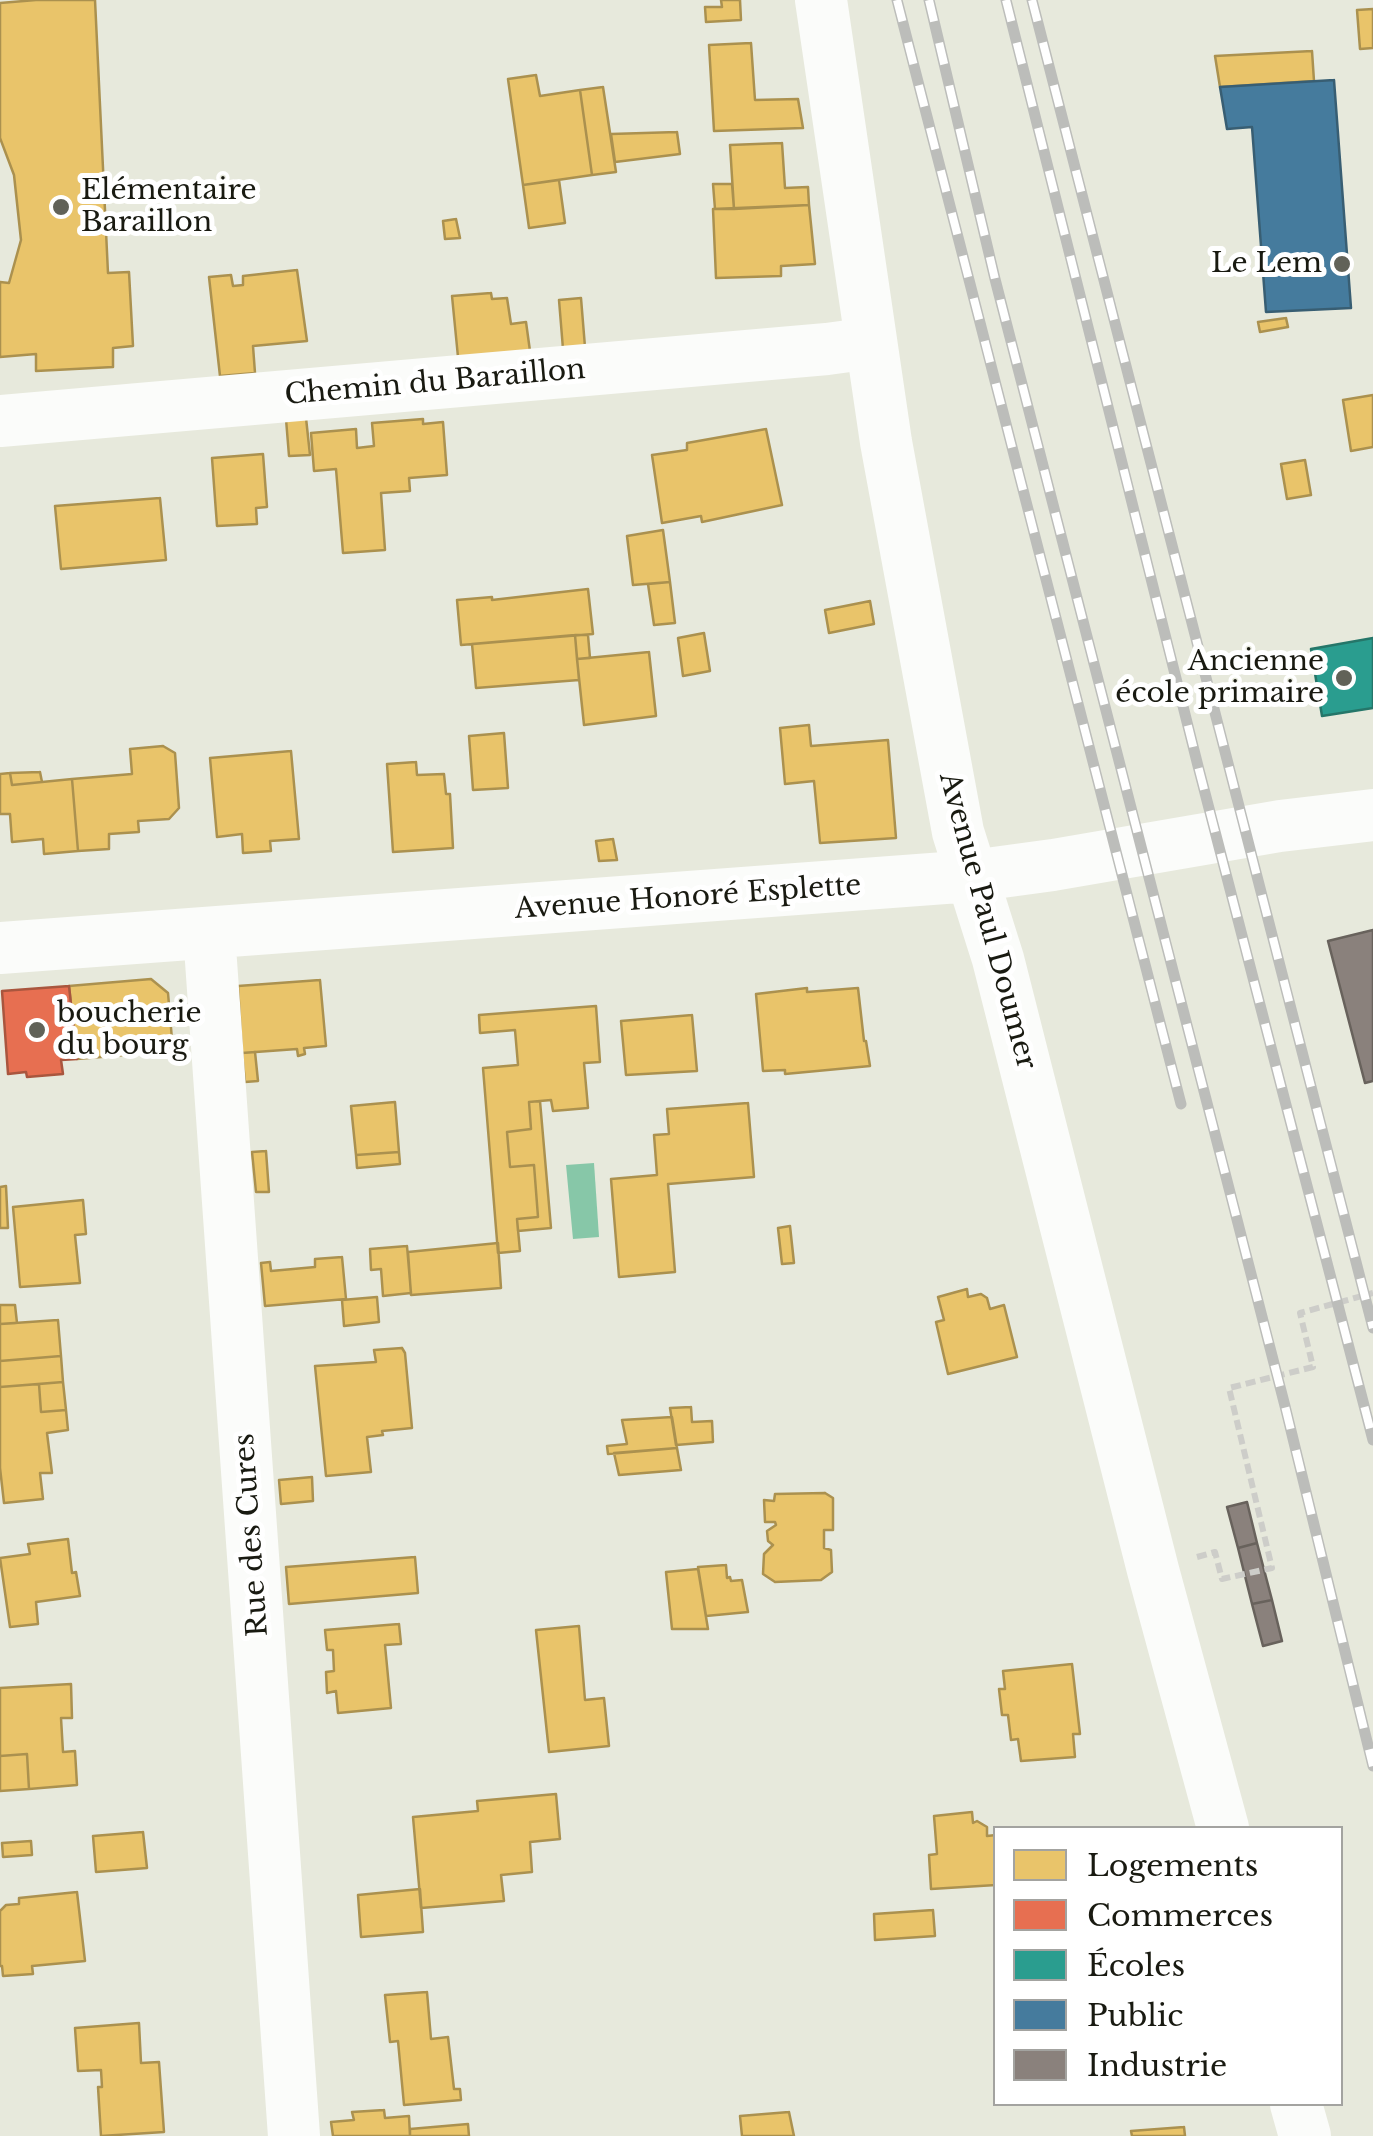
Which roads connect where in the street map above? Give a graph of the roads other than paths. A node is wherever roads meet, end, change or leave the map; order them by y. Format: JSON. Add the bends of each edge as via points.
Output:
{"nodes":[{"id":1,"x":821,"y":0,"type":"edge"},
{"id":2,"x":870,"y":343,"type":"junction"},
{"id":3,"x":0,"y":421,"type":"edge"},
{"id":4,"x":1373,"y":815,"type":"edge"},
{"id":5,"x":972,"y":876,"type":"junction"},
{"id":6,"x":209,"y":933,"type":"junction"},
{"id":7,"x":0,"y":948,"type":"edge"},
{"id":8,"x":1221,"y":1826,"type":"edge"},
{"id":9,"x":1297,"y":2106,"type":"edge"},
{"id":10,"x":294,"y":2136,"type":"edge"},
{"id":11,"x":1305,"y":2136,"type":"edge"}],
"edges":[{"from":1,"to":2,"type":"street","name":"Avenue Paul Doumer"},
{"from":2,"to":3,"type":"street","name":"Chemin du Baraillon"},
{"from":2,"to":5,"type":"street","name":"Avenue Paul Doumer","via":[[958,832]]},
{"from":4,"to":5,"type":"street","name":"Avenue Honoré Esplette"},
{"from":5,"to":6,"type":"street","name":"Avenue Honoré Esplette"},
{"from":5,"to":8,"type":"street","name":"Avenue Paul Doumer"},
{"from":6,"to":7,"type":"street","name":"Avenue Honoré Esplette"},
{"from":6,"to":10,"type":"street","name":"Rue des Cures"},
{"from":9,"to":11,"type":"street"}]}
